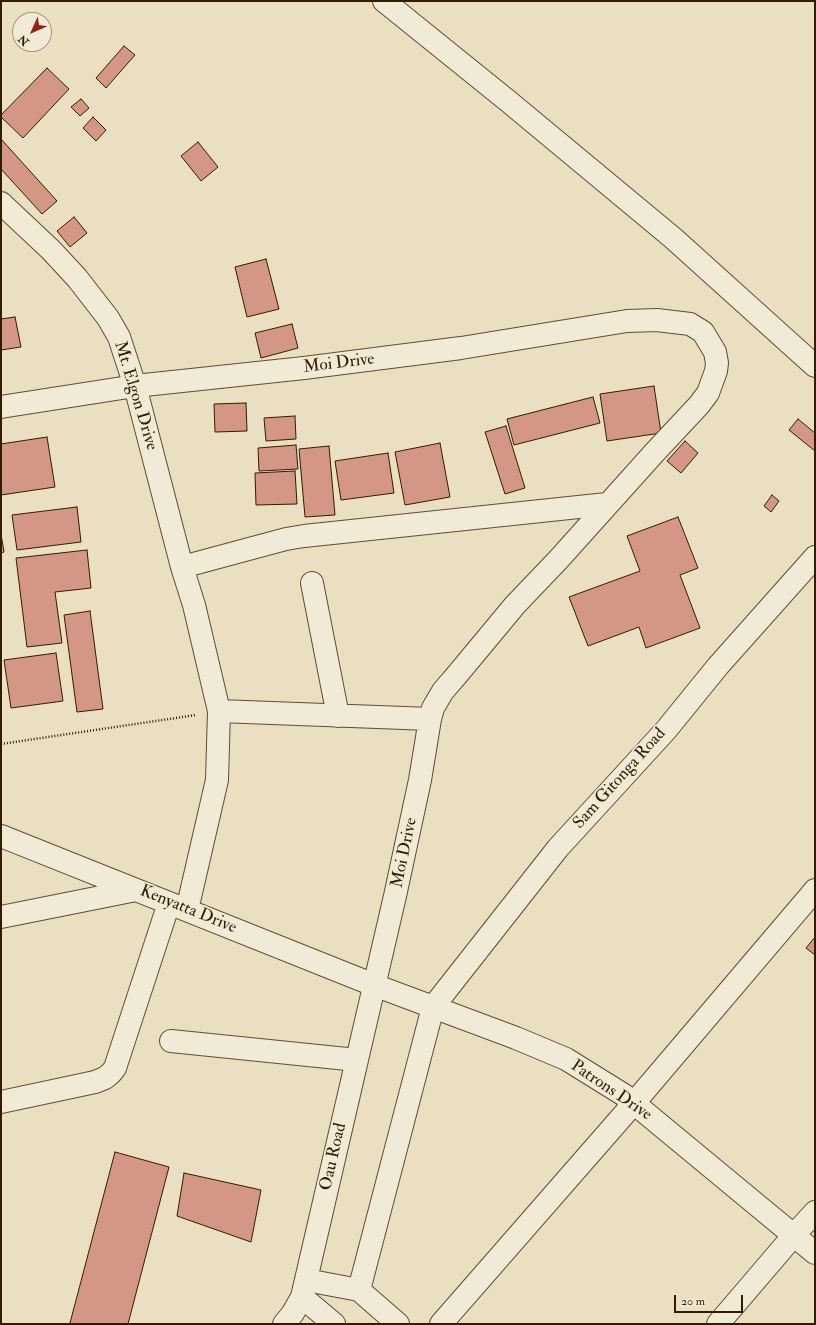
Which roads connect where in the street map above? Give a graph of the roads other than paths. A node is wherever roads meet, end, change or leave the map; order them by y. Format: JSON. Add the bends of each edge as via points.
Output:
{"nodes":[{"id":1,"x":384,"y":1,"type":"edge"},
{"id":2,"x":1,"y":203,"type":"edge"},
{"id":3,"x":815,"y":366,"type":"edge"},
{"id":4,"x":135,"y":386,"type":"junction"},
{"id":5,"x":1,"y":408,"type":"edge"},
{"id":6,"x":607,"y":504,"type":"junction"},
{"id":7,"x":813,"y":564,"type":"edge"},
{"id":8,"x":182,"y":567,"type":"junction"},
{"id":9,"x":312,"y":584,"type":"dead end"},
{"id":10,"x":219,"y":711,"type":"junction"},
{"id":11,"x":338,"y":716,"type":"junction"},
{"id":12,"x":430,"y":719,"type":"junction"},
{"id":13,"x":1,"y":836,"type":"edge"},
{"id":14,"x":136,"y":890,"type":"junction"},
{"id":15,"x":815,"y":890,"type":"edge"},
{"id":16,"x":178,"y":907,"type":"junction"},
{"id":17,"x":1,"y":917,"type":"edge"},
{"id":18,"x":374,"y":985,"type":"junction"},
{"id":19,"x":433,"y":1007,"type":"junction"},
{"id":20,"x":171,"y":1041,"type":"dead end"},
{"id":21,"x":357,"y":1060,"type":"junction"},
{"id":22,"x":1,"y":1102,"type":"edge"},
{"id":23,"x":634,"y":1103,"type":"junction"},
{"id":24,"x":815,"y":1212,"type":"edge"},
{"id":25,"x":794,"y":1235,"type":"junction"},
{"id":26,"x":815,"y":1253,"type":"edge"},
{"id":27,"x":304,"y":1289,"type":"junction"},
{"id":28,"x":359,"y":1290,"type":"junction"},
{"id":29,"x":284,"y":1324,"type":"edge"},
{"id":30,"x":334,"y":1324,"type":"edge"},
{"id":31,"x":398,"y":1324,"type":"edge"},
{"id":32,"x":441,"y":1324,"type":"edge"},
{"id":33,"x":718,"y":1324,"type":"edge"}],
"edges":[{"from":1,"to":3,"type":"street","via":[[673,238]]},
{"from":2,"to":4,"type":"street","name":"Mt. Elgon Drive","via":[[77,278],[108,318],[119,337]]},
{"from":4,"to":5,"type":"street","name":"Moi Drive"},
{"from":4,"to":6,"type":"street","name":"Moi Drive","via":[[454,349],[628,321],[657,320],[690,324],[703,332],[715,352],[717,362],[708,393]]},
{"from":4,"to":8,"type":"street","name":"Mt. Elgon Drive"},
{"from":6,"to":8,"type":"street","via":[[304,536]]},
{"from":6,"to":12,"type":"street","name":"Moi Drive","via":[[515,605],[456,676],[437,702]]},
{"from":7,"to":19,"type":"street","name":"Sam Gitonga Road","via":[[718,666],[666,730],[558,848]]},
{"from":8,"to":10,"type":"street","name":"Mt. Elgon Drive","via":[[194,605]]},
{"from":9,"to":11,"type":"street"},
{"from":10,"to":11,"type":"street"},
{"from":10,"to":16,"type":"street","name":"Mt. Elgon Drive","via":[[216,780]]},
{"from":11,"to":12,"type":"street"},
{"from":12,"to":18,"type":"street","name":"Moi Drive","via":[[396,896]]},
{"from":13,"to":14,"type":"street","name":"Kenyatta Drive"},
{"from":14,"to":16,"type":"street","name":"Kenyatta Drive"},
{"from":14,"to":17,"type":"street"},
{"from":15,"to":23,"type":"street"},
{"from":16,"to":18,"type":"street","name":"Kenyatta Drive"},
{"from":16,"to":22,"type":"street","name":"Mt. Elgon Drive","via":[[111,1073],[95,1082]]},
{"from":18,"to":19,"type":"street","name":"Patrons Drive"},
{"from":18,"to":21,"type":"street","name":"Oau Road"},
{"from":19,"to":23,"type":"street","name":"Patrons Drive","via":[[566,1059]]},
{"from":19,"to":28,"type":"street"},
{"from":20,"to":21,"type":"street"},
{"from":21,"to":27,"type":"street","name":"Oau Road"},
{"from":23,"to":25,"type":"street","name":"Patrons Drive"},
{"from":23,"to":32,"type":"street"},
{"from":24,"to":25,"type":"street"},
{"from":25,"to":26,"type":"street","name":"Patrons Drive"},
{"from":25,"to":33,"type":"street"},
{"from":27,"to":28,"type":"street"},
{"from":27,"to":29,"type":"street","name":"Oau Road","via":[[293,1313]]},
{"from":27,"to":30,"type":"street"},
{"from":28,"to":31,"type":"street"}]}
